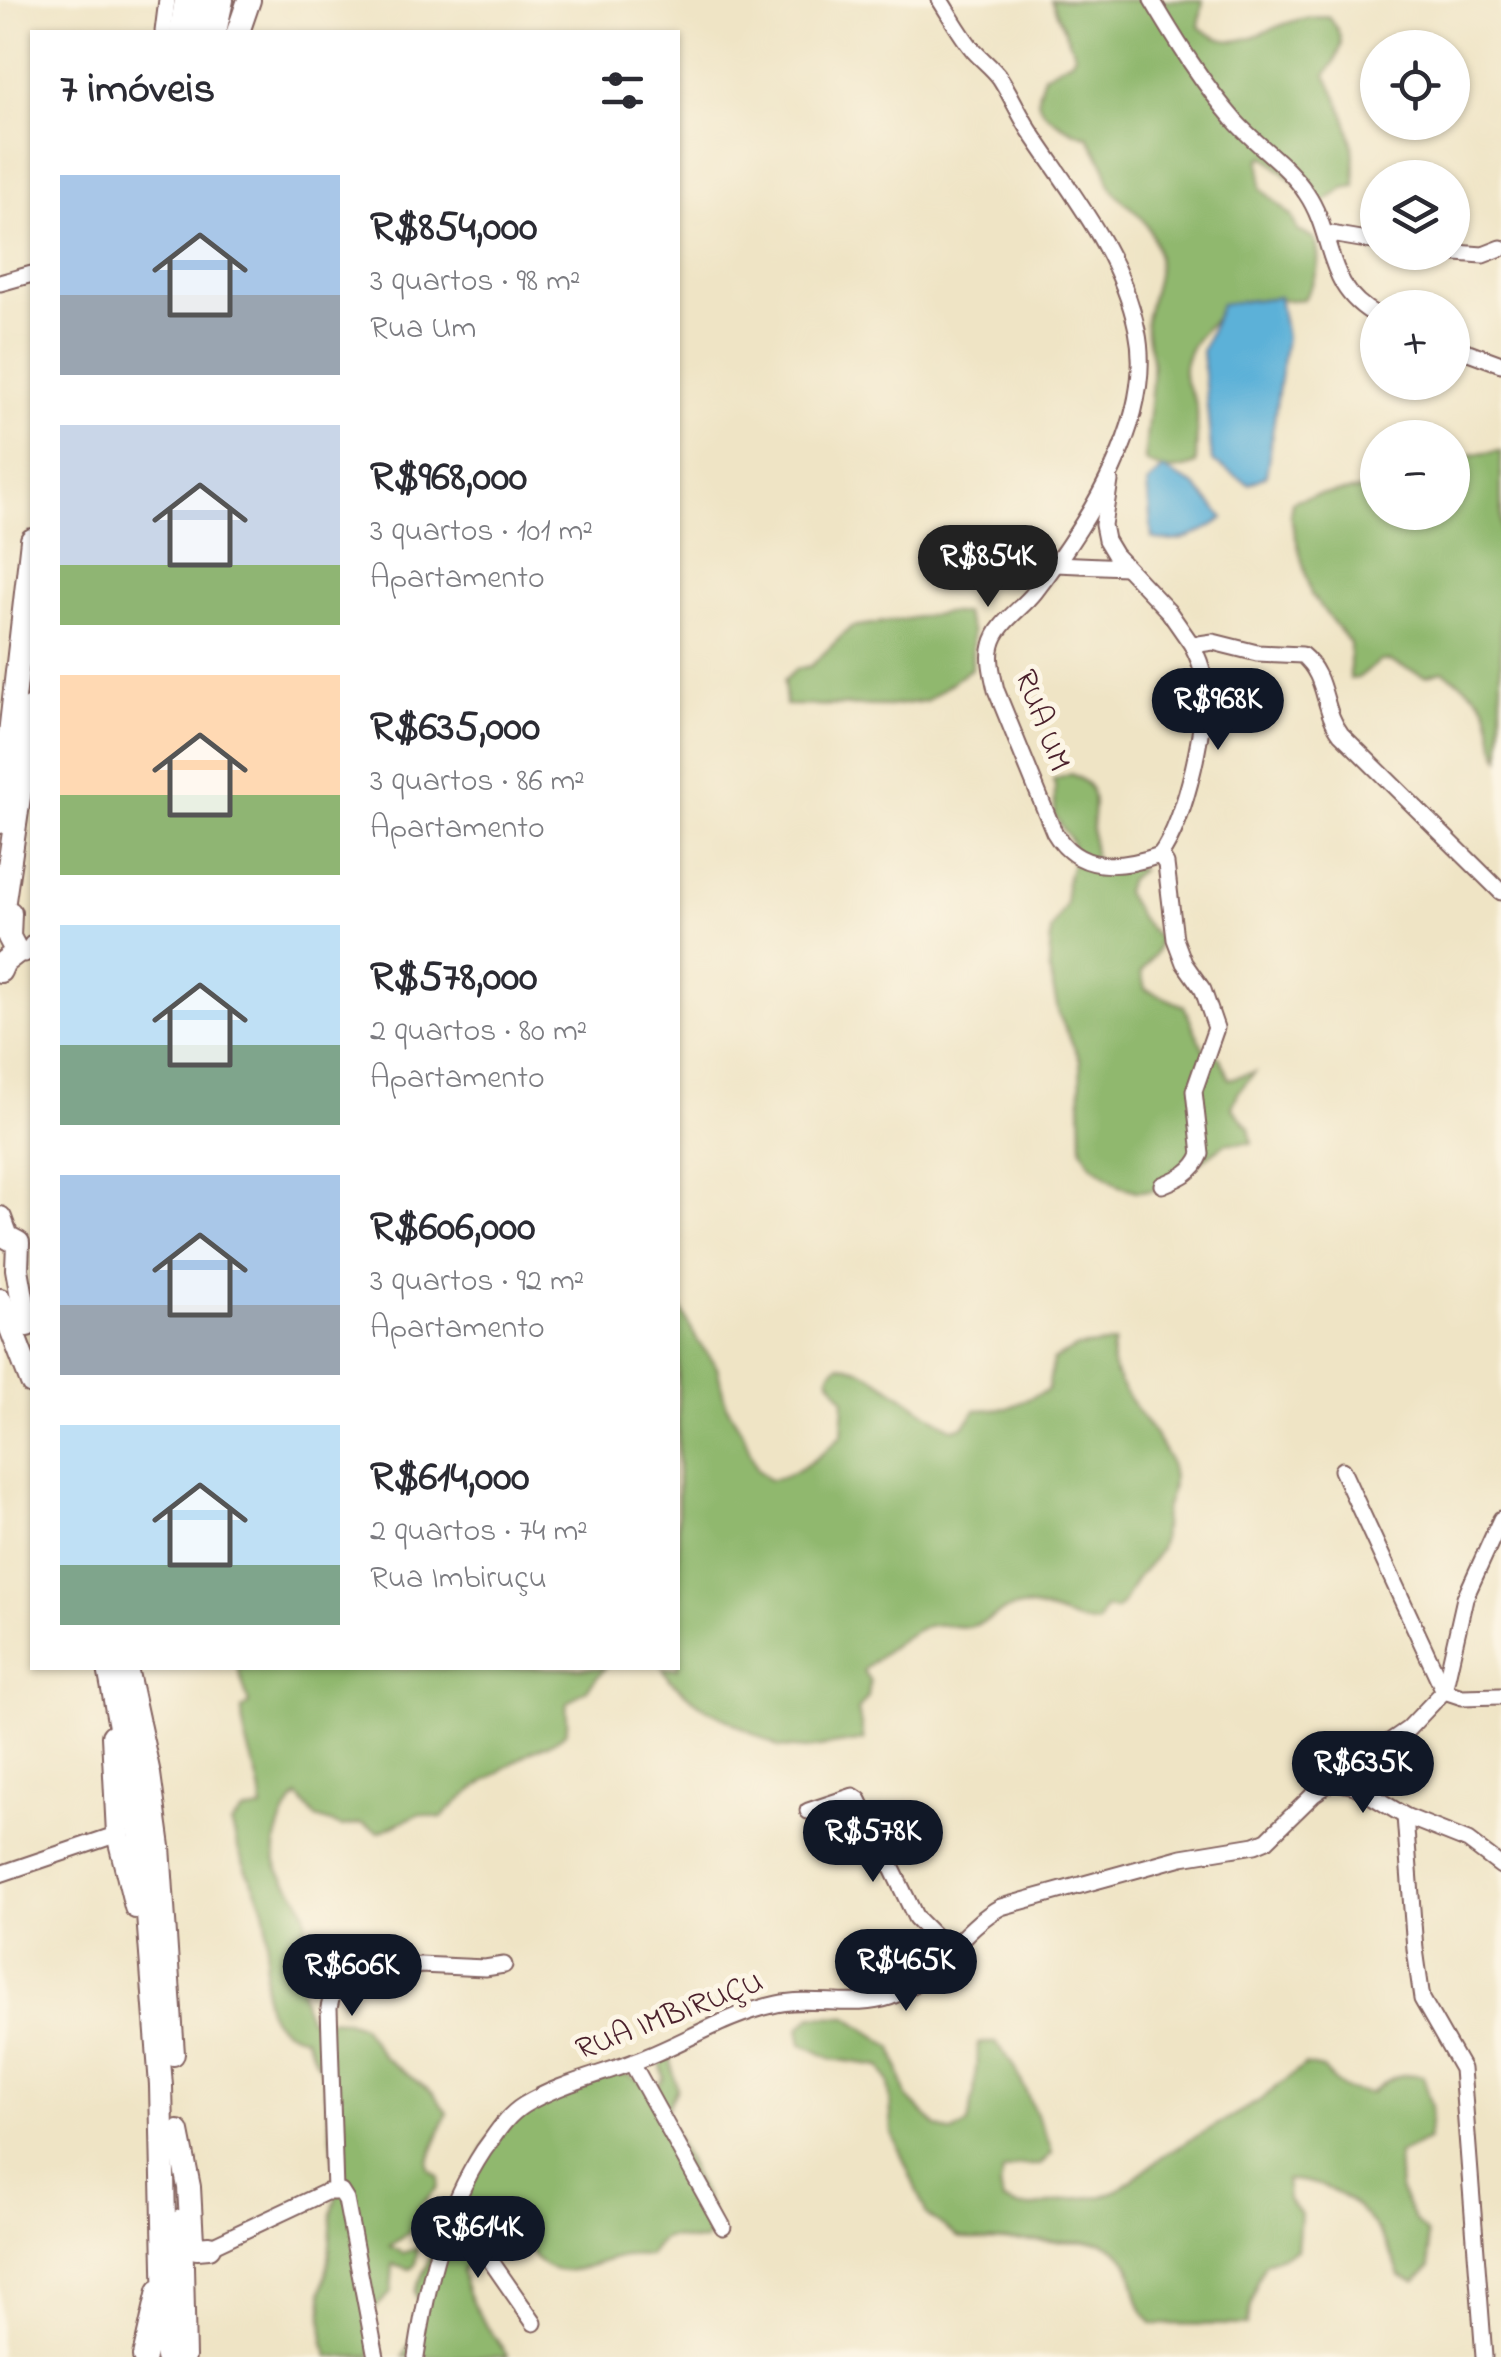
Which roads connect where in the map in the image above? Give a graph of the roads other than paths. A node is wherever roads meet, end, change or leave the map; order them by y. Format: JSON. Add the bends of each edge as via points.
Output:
{"nodes":[{"id":1,"x":167,"y":0,"type":"edge"},
{"id":2,"x":186,"y":0,"type":"edge"},
{"id":3,"x":206,"y":0,"type":"edge"},
{"id":4,"x":222,"y":0,"type":"edge"},
{"id":5,"x":249,"y":0,"type":"edge"},
{"id":6,"x":940,"y":0,"type":"edge"},
{"id":7,"x":1152,"y":0,"type":"edge"},
{"id":8,"x":162,"y":30,"type":"edge"},
{"id":9,"x":181,"y":30,"type":"edge"},
{"id":10,"x":198,"y":30,"type":"edge"},
{"id":11,"x":215,"y":30,"type":"edge"},
{"id":12,"x":239,"y":30,"type":"edge"},
{"id":13,"x":1324,"y":233,"type":"junction"},
{"id":14,"x":1360,"y":239,"type":"edge"},
{"id":15,"x":1501,"y":248,"type":"edge"},
{"id":16,"x":1470,"y":253,"type":"edge"},
{"id":17,"x":30,"y":274,"type":"edge"},
{"id":18,"x":0,"y":282,"type":"edge"},
{"id":19,"x":1360,"y":303,"type":"edge"},
{"id":20,"x":1470,"y":353,"type":"edge"},
{"id":21,"x":1501,"y":364,"type":"edge"},
{"id":22,"x":1113,"y":468,"type":"junction"},
{"id":23,"x":30,"y":558,"type":"edge"},
{"id":24,"x":1056,"y":564,"type":"junction"},
{"id":25,"x":1125,"y":567,"type":"junction"},
{"id":26,"x":1192,"y":645,"type":"junction"},
{"id":27,"x":30,"y":723,"type":"edge"},
{"id":28,"x":0,"y":822,"type":"edge"},
{"id":29,"x":1160,"y":855,"type":"junction"},
{"id":30,"x":8,"y":884,"type":"junction"},
{"id":31,"x":1501,"y":892,"type":"edge"},
{"id":32,"x":0,"y":928,"type":"edge"},
{"id":33,"x":27,"y":953,"type":"edge"},
{"id":34,"x":0,"y":972,"type":"edge"},
{"id":35,"x":1162,"y":1186,"type":"dead end"},
{"id":36,"x":0,"y":1218,"type":"edge"},
{"id":37,"x":17,"y":1246,"type":"edge"},
{"id":38,"x":1,"y":1305,"type":"edge"},
{"id":39,"x":30,"y":1332,"type":"edge"},
{"id":40,"x":30,"y":1379,"type":"edge"},
{"id":41,"x":1342,"y":1470,"type":"dead end"},
{"id":42,"x":1501,"y":1519,"type":"edge"},
{"id":43,"x":106,"y":1670,"type":"edge"},
{"id":44,"x":126,"y":1670,"type":"edge"},
{"id":45,"x":1444,"y":1692,"type":"junction"},
{"id":46,"x":1501,"y":1696,"type":"edge"},
{"id":47,"x":116,"y":1703,"type":"junction"},
{"id":48,"x":1335,"y":1782,"type":"junction"},
{"id":49,"x":808,"y":1810,"type":"dead end"},
{"id":50,"x":1406,"y":1816,"type":"junction"},
{"id":51,"x":118,"y":1834,"type":"junction"},
{"id":52,"x":1501,"y":1866,"type":"edge"},
{"id":53,"x":0,"y":1874,"type":"edge"},
{"id":54,"x":148,"y":1939,"type":"junction"},
{"id":55,"x":948,"y":1950,"type":"junction"},
{"id":56,"x":504,"y":1966,"type":"dead end"},
{"id":57,"x":632,"y":2062,"type":"junction"},
{"id":58,"x":178,"y":2132,"type":"junction"},
{"id":59,"x":335,"y":2190,"type":"junction"},
{"id":60,"x":449,"y":2214,"type":"junction"},
{"id":61,"x":723,"y":2227,"type":"dead end"},
{"id":62,"x":209,"y":2247,"type":"junction"},
{"id":63,"x":166,"y":2264,"type":"junction"},
{"id":64,"x":534,"y":2323,"type":"dead end"},
{"id":65,"x":144,"y":2357,"type":"edge"},
{"id":66,"x":168,"y":2357,"type":"edge"},
{"id":67,"x":187,"y":2357,"type":"edge"},
{"id":68,"x":376,"y":2357,"type":"edge"},
{"id":69,"x":416,"y":2357,"type":"edge"},
{"id":70,"x":1484,"y":2357,"type":"edge"}],
"edges":[{"from":1,"to":8,"type":"street"},
{"from":2,"to":9,"type":"highway"},
{"from":3,"to":10,"type":"highway"},
{"from":4,"to":11,"type":"highway"},
{"from":5,"to":12,"type":"highway"},
{"from":6,"to":22,"type":"street","name":"RUA UM","via":[[998,75],[1118,268],[1142,359],[1134,412]]},
{"from":7,"to":13,"type":"street","via":[[1200,77],[1304,189]]},
{"from":13,"to":14,"type":"street"},
{"from":13,"to":19,"type":"street","via":[[1340,283]]},
{"from":15,"to":16,"type":"street"},
{"from":17,"to":18,"type":"street"},
{"from":20,"to":21,"type":"street"},
{"from":22,"to":24,"type":"street","name":"RUA UM"},
{"from":22,"to":25,"type":"street","via":[[1103,525]]},
{"from":23,"to":28,"type":"highway"},
{"from":24,"to":25,"type":"street"},
{"from":24,"to":29,"type":"street","name":"RUA UM","via":[[992,645],[996,690],[1064,850],[1109,865]]},
{"from":25,"to":26,"type":"street"},
{"from":26,"to":29,"type":"street","via":[[1204,678],[1202,723],[1177,824]]},
{"from":26,"to":31,"type":"street","via":[[1302,655],[1324,684],[1341,734]]},
{"from":27,"to":30,"type":"highway"},
{"from":29,"to":35,"type":"street","via":[[1170,879],[1175,940],[1216,1028],[1194,1091],[1201,1154],[1185,1175]]},
{"from":30,"to":32,"type":"highway"},
{"from":30,"to":33,"type":"highway","via":[[8,933]]},
{"from":33,"to":34,"type":"highway","via":[[4,962]]},
{"from":36,"to":37,"type":"highway"},
{"from":37,"to":39,"type":"highway"},
{"from":38,"to":40,"type":"highway"},
{"from":41,"to":45,"type":"street"},
{"from":42,"to":45,"type":"street","via":[[1465,1598]]},
{"from":43,"to":47,"type":"highway"},
{"from":44,"to":58,"type":"highway","via":[[159,1848]]},
{"from":45,"to":46,"type":"street"},
{"from":45,"to":48,"type":"street","name":"RUA IMBIRUÇU","via":[[1408,1729]]},
{"from":47,"to":51,"type":"highway"},
{"from":47,"to":54,"type":"highway","via":[[140,1830]]},
{"from":48,"to":50,"type":"street","via":[[1355,1786]]},
{"from":48,"to":55,"type":"street","name":"RUA IMBIRUÇU","via":[[1267,1840],[1030,1896],[984,1916]]},
{"from":49,"to":55,"type":"street","via":[[852,1796],[860,1800],[916,1918]]},
{"from":50,"to":52,"type":"street","via":[[1468,1841]]},
{"from":50,"to":70,"type":"street","via":[[1420,1988],[1462,2069]]},
{"from":51,"to":53,"type":"street"},
{"from":51,"to":54,"type":"highway"},
{"from":54,"to":63,"type":"highway"},
{"from":55,"to":57,"type":"street","name":"RUA IMBIRUÇU","via":[[887,1998],[775,2004]]},
{"from":56,"to":59,"type":"street","via":[[420,1965],[341,1986],[332,1995]]},
{"from":57,"to":60,"type":"street","name":"RUA IMBIRUÇU","via":[[511,2115]]},
{"from":57,"to":61,"type":"street"},
{"from":58,"to":62,"type":"highway","via":[[192,2240],[196,2248]]},
{"from":58,"to":67,"type":"highway"},
{"from":59,"to":62,"type":"street"},
{"from":59,"to":68,"type":"street","via":[[346,2200]]},
{"from":60,"to":64,"type":"street","via":[[477,2241]]},
{"from":60,"to":69,"type":"street","name":"RUA IMBIRUÇU"},
{"from":62,"to":67,"type":"highway","via":[[192,2262]]},
{"from":63,"to":65,"type":"highway"},
{"from":63,"to":66,"type":"highway"}]}
